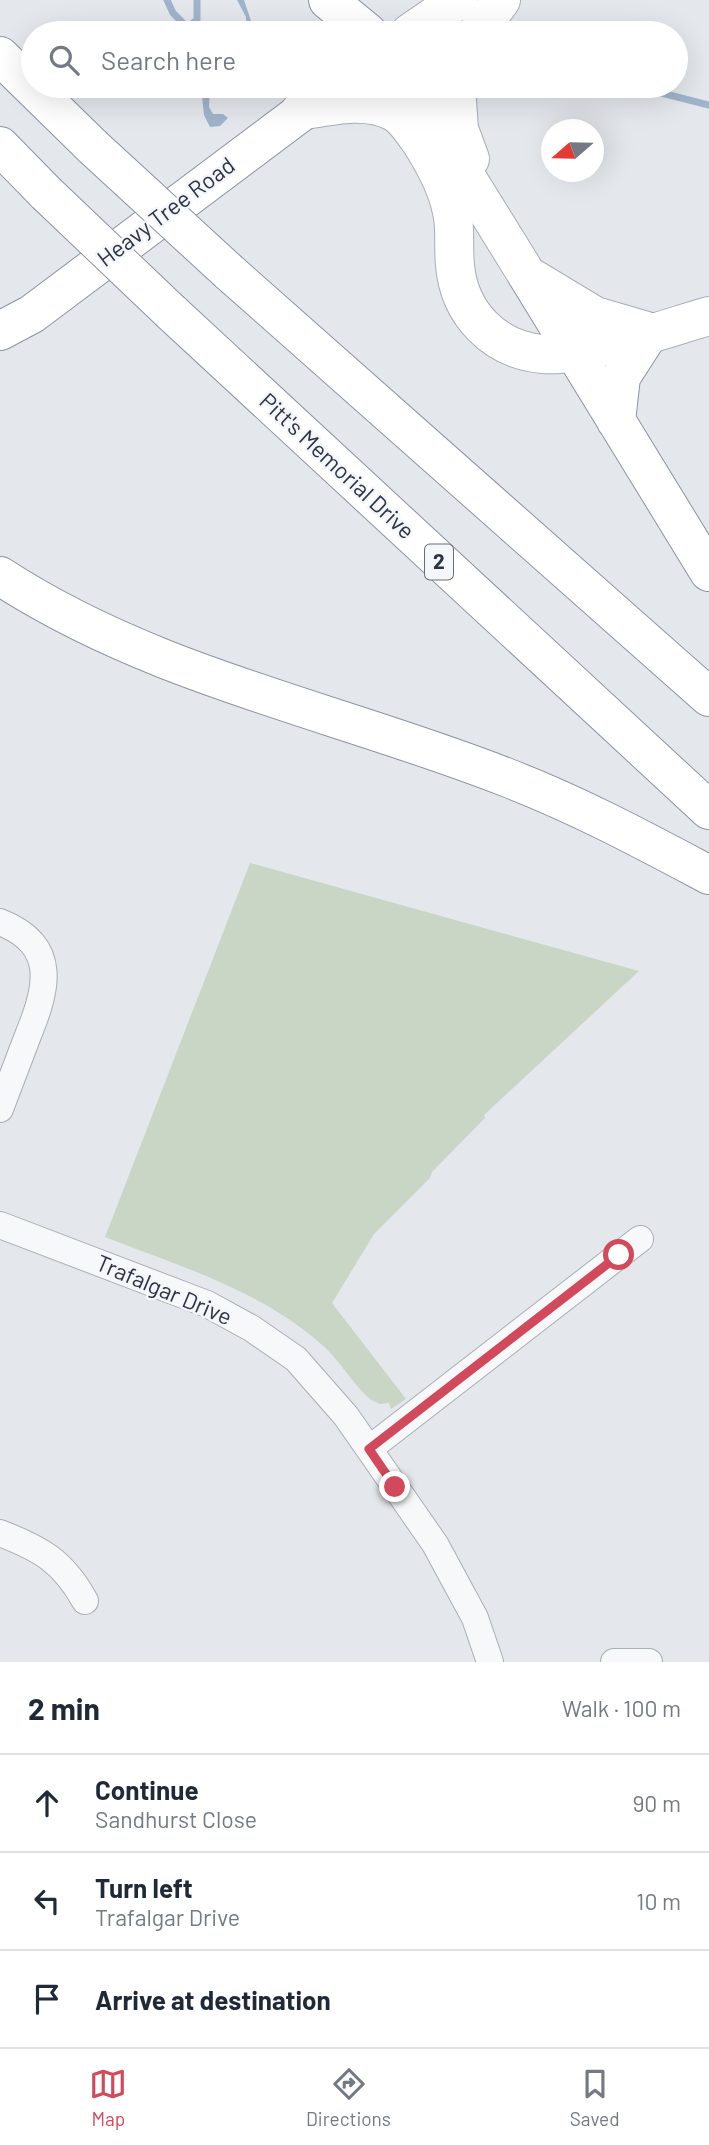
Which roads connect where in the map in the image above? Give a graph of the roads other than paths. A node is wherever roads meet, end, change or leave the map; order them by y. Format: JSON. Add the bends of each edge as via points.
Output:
{"nodes":[{"id":1,"x":328,"y":0,"type":"edge"},
{"id":2,"x":359,"y":0,"type":"edge"},
{"id":3,"x":374,"y":0,"type":"edge"},
{"id":4,"x":458,"y":0,"type":"edge"},
{"id":5,"x":501,"y":0,"type":"edge"},
{"id":6,"x":353,"y":21,"type":"edge"},
{"id":7,"x":428,"y":21,"type":"edge"},
{"id":8,"x":486,"y":21,"type":"edge"},
{"id":9,"x":0,"y":56,"type":"edge"},
{"id":10,"x":21,"y":77,"type":"edge"},
{"id":11,"x":43,"y":98,"type":"edge"},
{"id":12,"x":319,"y":98,"type":"edge"},
{"id":13,"x":418,"y":98,"type":"edge"},
{"id":14,"x":457,"y":98,"type":"edge"},
{"id":15,"x":300,"y":111,"type":"junction"},
{"id":16,"x":0,"y":146,"type":"edge"},
{"id":17,"x":487,"y":207,"type":"junction"},
{"id":18,"x":527,"y":275,"type":"junction"},
{"id":19,"x":709,"y":316,"type":"edge"},
{"id":20,"x":16,"y":323,"type":"edge"},
{"id":21,"x":650,"y":332,"type":"junction"},
{"id":22,"x":574,"y":352,"type":"junction"},
{"id":23,"x":0,"y":357,"type":"edge"},
{"id":24,"x":616,"y":421,"type":"junction"},
{"id":25,"x":709,"y":572,"type":"edge"},
{"id":26,"x":0,"y":576,"type":"edge"},
{"id":27,"x":709,"y":697,"type":"edge"},
{"id":28,"x":709,"y":810,"type":"edge"},
{"id":29,"x":709,"y":875,"type":"edge"},
{"id":30,"x":0,"y":922,"type":"edge"},
{"id":31,"x":0,"y":1108,"type":"edge"},
{"id":32,"x":0,"y":1225,"type":"edge"},
{"id":33,"x":640,"y":1239,"type":"dead end"},
{"id":34,"x":369,"y":1449,"type":"junction"},
{"id":35,"x":0,"y":1533,"type":"edge"},
{"id":36,"x":85,"y":1601,"type":"dead end"},
{"id":37,"x":490,"y":1662,"type":"edge"},
{"id":38,"x":614,"y":1662,"type":"edge"},
{"id":39,"x":649,"y":1662,"type":"edge"}],
"edges":[{"from":1,"to":6,"type":"main road"},
{"from":2,"to":3,"type":"main road"},
{"from":4,"to":7,"type":"main road"},
{"from":5,"to":8,"type":"main road"},
{"from":9,"to":10,"type":"main road","bridge":true},
{"from":11,"to":27,"type":"main road","bridge":true,"via":[[229,272]]},
{"from":12,"to":15,"type":"main road","name":"Heavy Tree Road"},
{"from":13,"to":17,"type":"main road"},
{"from":14,"to":17,"type":"main road","via":[[459,129]]},
{"from":15,"to":20,"type":"main road","name":"Heavy Tree Road"},
{"from":15,"to":22,"type":"main road","name":"Heavy Tree Road","via":[[355,103],[395,112],[430,159],[453,212],[456,277],[466,309],[489,333],[519,350]]},
{"from":16,"to":28,"type":"main road","name":"Pitt's Memorial Drive","number":"2","bridge":true,"via":[[171,312]]},
{"from":17,"to":18,"type":"main road"},
{"from":18,"to":21,"type":"main road","via":[[595,316]]},
{"from":18,"to":22,"type":"main road"},
{"from":19,"to":21,"type":"main road","name":"Heavy Tree Road"},
{"from":20,"to":23,"type":"main road","name":"Heavy Tree Road"},
{"from":21,"to":22,"type":"main road","name":"Heavy Tree Road"},
{"from":21,"to":24,"type":"main road","via":[[621,377]]},
{"from":22,"to":24,"type":"main road"},
{"from":24,"to":25,"type":"main road"},
{"from":26,"to":29,"type":"main road","via":[[68,617],[131,646],[230,685],[509,778],[609,822]]},
{"from":30,"to":31,"type":"street","via":[[36,947],[45,986]]},
{"from":32,"to":34,"type":"street","name":"Trafalgar Drive","via":[[206,1304],[251,1328],[296,1359]]},
{"from":33,"to":34,"type":"street"},
{"from":34,"to":37,"type":"street","name":"Trafalgar Drive","via":[[452,1572]]},
{"from":35,"to":36,"type":"street","via":[[49,1555]]},
{"from":38,"to":39,"type":"street"}]}
